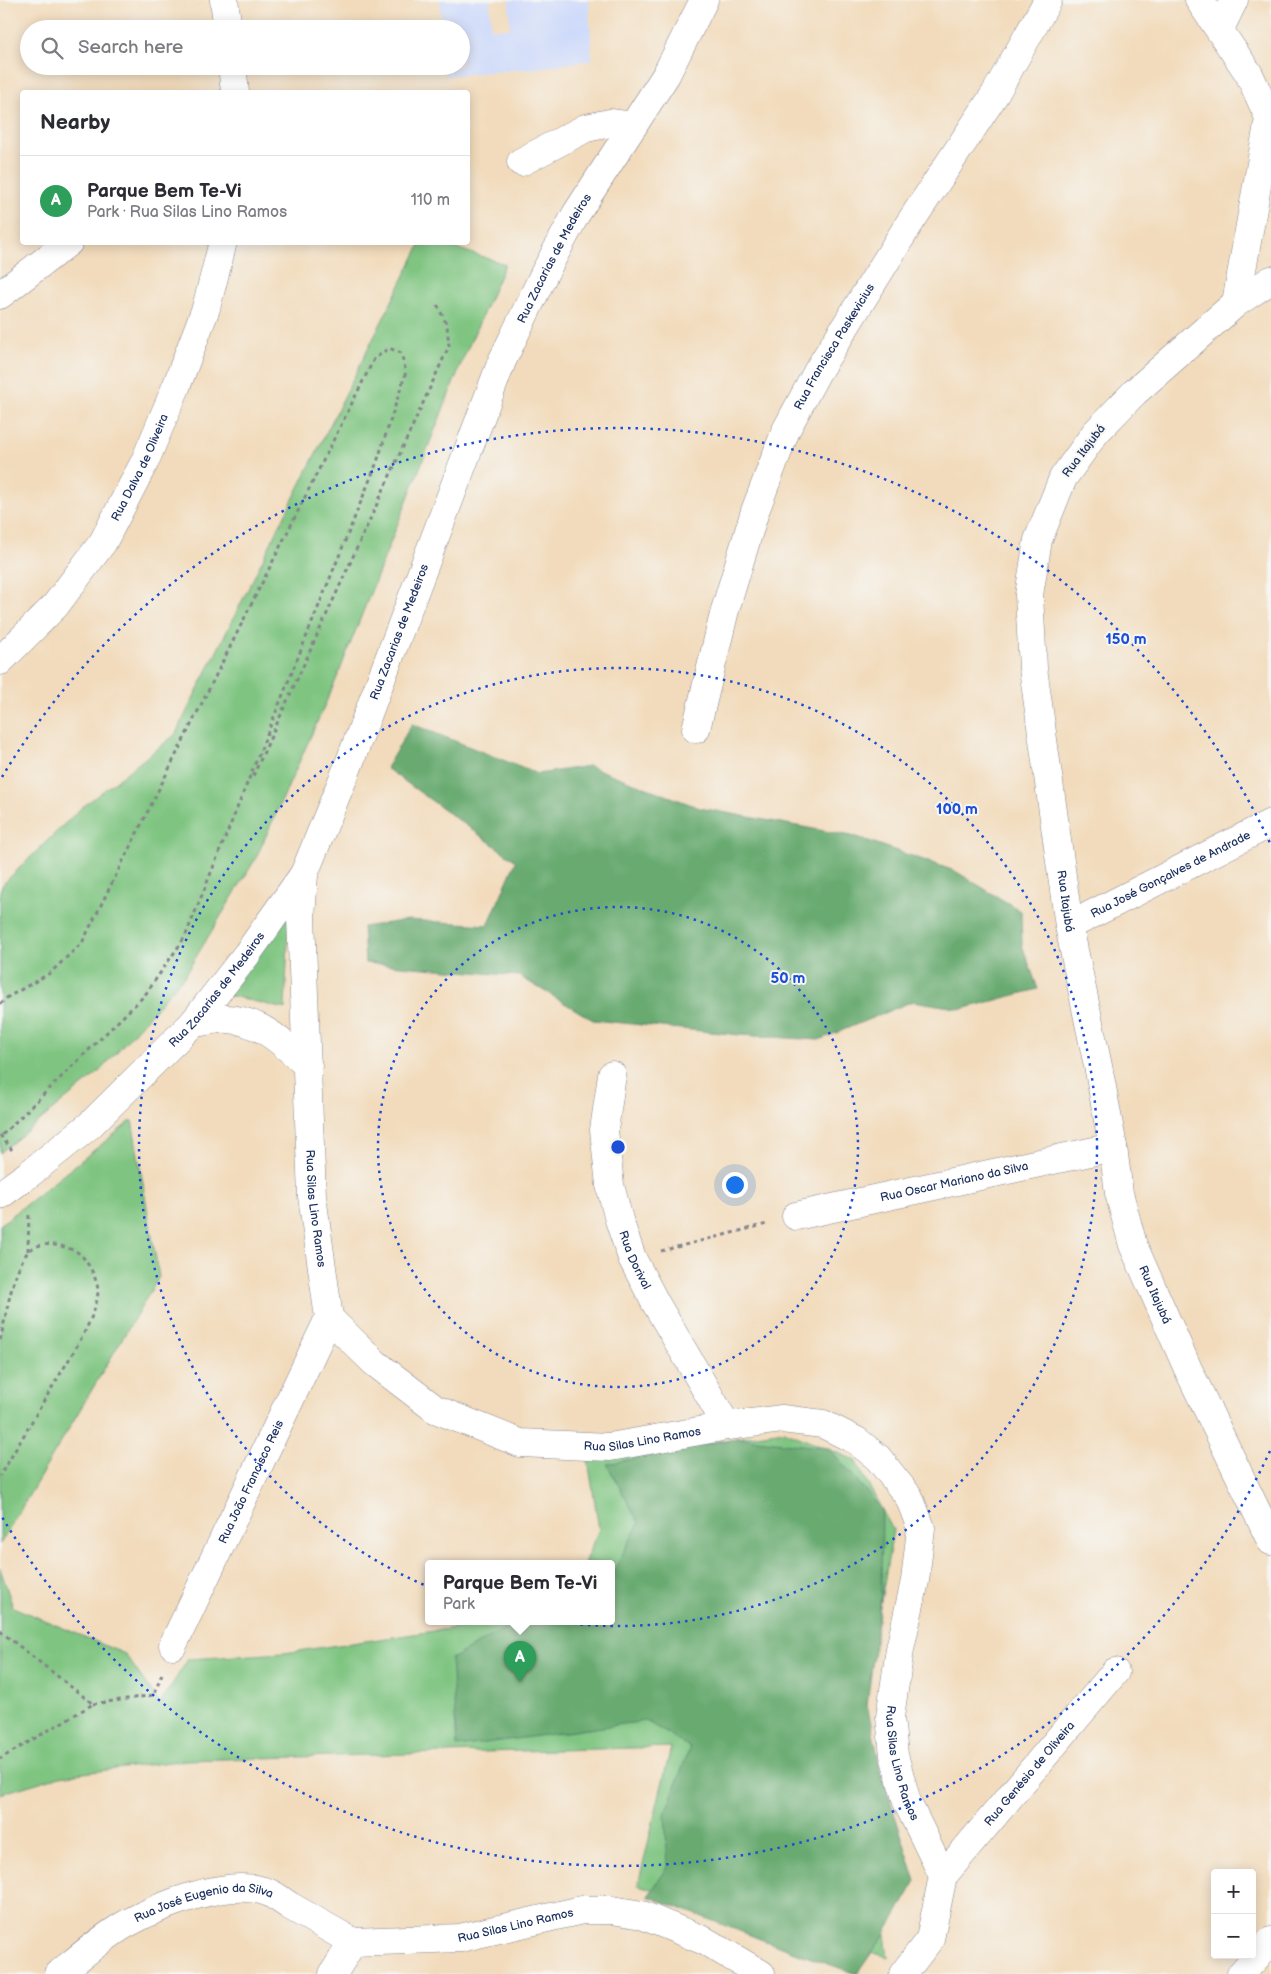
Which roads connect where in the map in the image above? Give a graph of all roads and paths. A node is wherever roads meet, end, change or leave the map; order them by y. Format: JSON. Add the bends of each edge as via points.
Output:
{"nodes":[{"id":1,"x":224,"y":0,"type":"edge"},
{"id":2,"x":704,"y":0,"type":"edge"},
{"id":3,"x":1048,"y":0,"type":"edge"},
{"id":4,"x":1200,"y":0,"type":"edge"},
{"id":5,"x":1234,"y":0,"type":"edge"},
{"id":6,"x":227,"y":20,"type":"edge"},
{"id":7,"x":1220,"y":29,"type":"junction"},
{"id":8,"x":233,"y":75,"type":"edge"},
{"id":9,"x":236,"y":90,"type":"edge"},
{"id":10,"x":1270,"y":121,"type":"edge"},
{"id":11,"x":633,"y":126,"type":"junction"},
{"id":12,"x":521,"y":162,"type":"dead end"},
{"id":13,"x":65,"y":245,"type":"edge"},
{"id":14,"x":222,"y":245,"type":"edge"},
{"id":15,"x":1271,"y":280,"type":"edge"},
{"id":16,"x":0,"y":295,"type":"edge"},
{"id":17,"x":1236,"y":303,"type":"junction"},
{"id":18,"x":437,"y":304,"type":"dead end"},
{"id":19,"x":0,"y":661,"type":"edge"},
{"id":20,"x":696,"y":729,"type":"dead end"},
{"id":21,"x":1271,"y":823,"type":"edge"},
{"id":22,"x":230,"y":826,"type":"junction"},
{"id":23,"x":304,"y":874,"type":"junction"},
{"id":24,"x":1069,"y":926,"type":"junction"},
{"id":25,"x":0,"y":1004,"type":"edge"},
{"id":26,"x":193,"y":1023,"type":"junction"},
{"id":27,"x":308,"y":1066,"type":"junction"},
{"id":28,"x":612,"y":1075,"type":"dead end"},
{"id":29,"x":0,"y":1135,"type":"edge"},
{"id":30,"x":1113,"y":1147,"type":"junction"},
{"id":31,"x":0,"y":1195,"type":"edge"},
{"id":32,"x":796,"y":1216,"type":"joint"},
{"id":33,"x":632,"y":1258,"type":"junction"},
{"id":34,"x":330,"y":1318,"type":"junction"},
{"id":35,"x":0,"y":1340,"type":"edge"},
{"id":36,"x":727,"y":1426,"type":"junction"},
{"id":37,"x":0,"y":1476,"type":"edge"},
{"id":38,"x":1271,"y":1541,"type":"edge"},
{"id":39,"x":0,"y":1630,"type":"edge"},
{"id":40,"x":173,"y":1645,"type":"joint"},
{"id":41,"x":1115,"y":1672,"type":"dead end"},
{"id":42,"x":93,"y":1704,"type":"junction"},
{"id":43,"x":0,"y":1759,"type":"edge"},
{"id":44,"x":943,"y":1876,"type":"junction"},
{"id":45,"x":1271,"y":1941,"type":"edge"},
{"id":46,"x":353,"y":1942,"type":"junction"},
{"id":47,"x":59,"y":1974,"type":"edge"},
{"id":48,"x":333,"y":1974,"type":"edge"},
{"id":49,"x":761,"y":1974,"type":"edge"},
{"id":50,"x":903,"y":1974,"type":"edge"},
{"id":51,"x":1241,"y":1974,"type":"edge"}],
"edges":[{"from":1,"to":6,"type":"street"},
{"from":2,"to":11,"type":"street","name":"Rua Zacarias de Medeiros","via":[[666,74]]},
{"from":3,"to":20,"type":"street","name":"Rua Francisca Paskevicius","via":[[995,94],[909,224],[822,364],[786,430],[755,511],[725,610]]},
{"from":4,"to":7,"type":"street"},
{"from":5,"to":7,"type":"street"},
{"from":7,"to":10,"type":"street","via":[[1249,74]]},
{"from":8,"to":9,"type":"street"},
{"from":10,"to":17,"type":"street"},
{"from":11,"to":12,"type":"street","via":[[610,123],[586,128]]},
{"from":11,"to":23,"type":"street","name":"Rua Zacarias de Medeiros","via":[[576,214],[502,361]]},
{"from":13,"to":16,"type":"street"},
{"from":14,"to":19,"type":"street","name":"Rua Dalva de Oliveira","via":[[206,308],[176,387],[145,461],[103,542],[55,606]]},
{"from":15,"to":17,"type":"street","name":"Rua Itajubá"},
{"from":17,"to":24,"type":"street","name":"Rua Itajubá","via":[[1135,392],[1096,432],[1063,478],[1038,540],[1029,595],[1033,668]]},
{"from":18,"to":22,"type":"path","via":[[447,325],[449,346]]},
{"from":21,"to":24,"type":"street","name":"Rua José Gonçalves de Andrade"},
{"from":22,"to":25,"type":"path","via":[[377,462],[406,372],[401,353],[389,348],[374,360],[82,943],[50,973]]},
{"from":22,"to":29,"type":"path","via":[[185,937],[145,995]]},
{"from":23,"to":26,"type":"street","name":"Rua Zacarias de Medeiros"},
{"from":23,"to":27,"type":"street","name":"Rua Silas Lino Ramos","via":[[301,918]]},
{"from":24,"to":30,"type":"street","name":"Rua Itajubá"},
{"from":26,"to":27,"type":"street","via":[[227,1019],[248,1023],[281,1041]]},
{"from":26,"to":31,"type":"street","name":"Rua Zacarias de Medeiros","via":[[90,1125]]},
{"from":27,"to":34,"type":"street","name":"Rua Silas Lino Ramos","via":[[312,1196]]},
{"from":28,"to":33,"type":"street","name":"Rua Dorival","via":[[604,1130],[610,1185]]},
{"from":30,"to":32,"type":"street","name":"Rua Oscar Mariano da Silva"},
{"from":30,"to":38,"type":"street","name":"Rua Itajubá","via":[[1119,1193],[1133,1245],[1188,1369]]},
{"from":32,"to":33,"type":"path"},
{"from":33,"to":36,"type":"street","name":"Rua Dorival"},
{"from":34,"to":36,"type":"street","name":"Rua Silas Lino Ramos","via":[[375,1363],[435,1409],[520,1444],[610,1447]]},
{"from":34,"to":40,"type":"street","name":"Rua João Francisco Reis"},
{"from":35,"to":37,"type":"path","via":[[17,1271],[28,1252],[54,1244],[78,1252],[94,1273],[98,1290],[94,1306],[82,1336]]},
{"from":36,"to":44,"type":"street","name":"Rua Silas Lino Ramos","via":[[782,1419],[823,1424],[857,1441],[878,1458],[909,1497],[921,1528],[915,1581],[890,1717],[894,1755],[907,1802]]},
{"from":39,"to":42,"type":"path"},
{"from":40,"to":42,"type":"path","via":[[154,1695]]},
{"from":41,"to":44,"type":"street","name":"Rua Genésio de Oliveira"},
{"from":42,"to":43,"type":"path"},
{"from":44,"to":50,"type":"street","via":[[930,1939]]},
{"from":45,"to":51,"type":"street"},
{"from":46,"to":47,"type":"street","name":"Rua José Eugenio da Silva","via":[[265,1891],[244,1888],[222,1890],[163,1906],[126,1924]]},
{"from":46,"to":48,"type":"street"},
{"from":46,"to":49,"type":"street","name":"Rua Silas Lino Ramos","via":[[460,1938],[582,1910],[612,1910],[642,1916],[705,1941]]}]}
